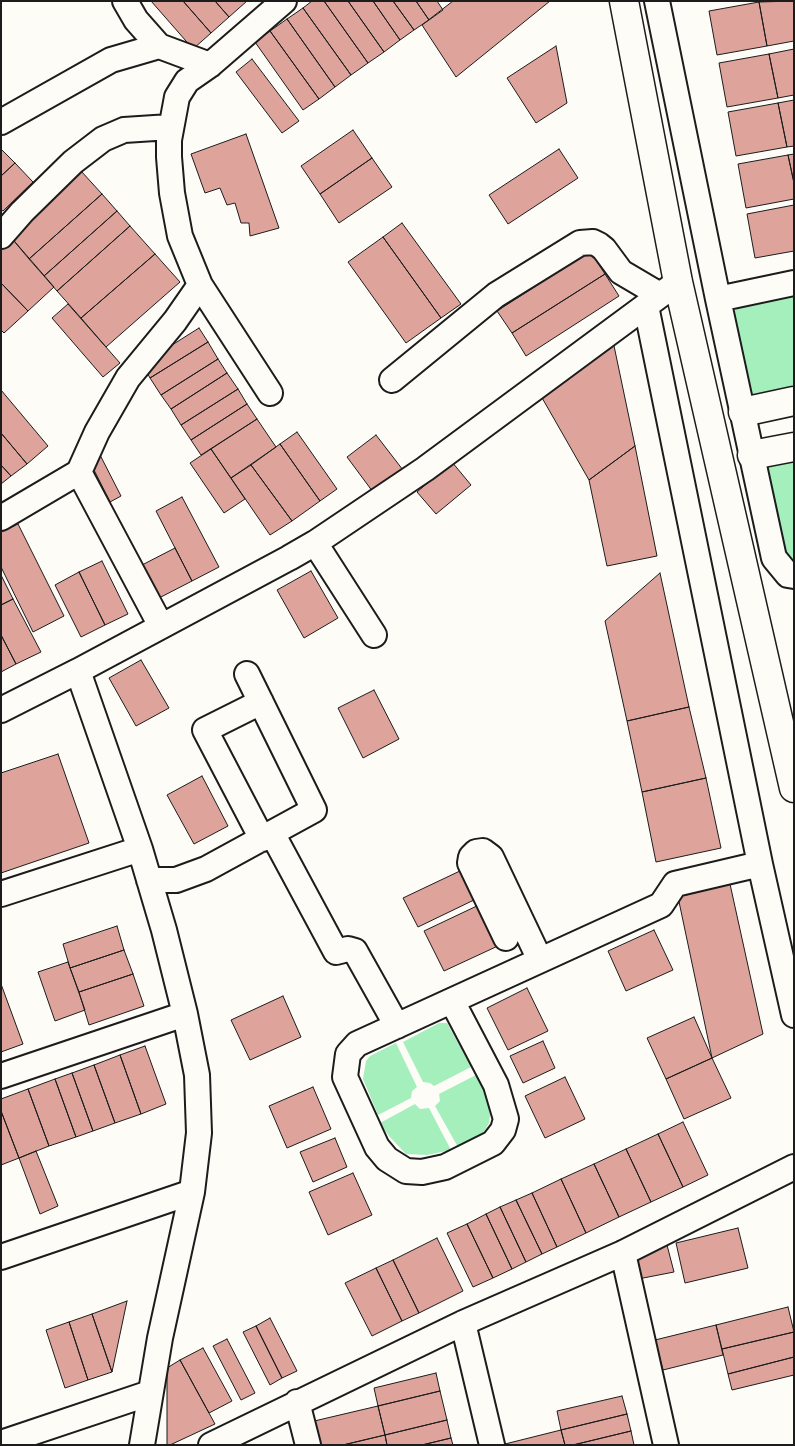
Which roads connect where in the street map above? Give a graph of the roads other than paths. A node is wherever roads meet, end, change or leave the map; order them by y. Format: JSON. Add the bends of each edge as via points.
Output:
{"nodes":[{"id":1,"x":125,"y":1,"type":"edge"},
{"id":2,"x":284,"y":1,"type":"edge"},
{"id":3,"x":624,"y":1,"type":"edge"},
{"id":4,"x":657,"y":1,"type":"edge"},
{"id":5,"x":159,"y":46,"type":"junction"},
{"id":6,"x":210,"y":65,"type":"junction"},
{"id":7,"x":1,"y":122,"type":"edge"},
{"id":8,"x":170,"y":127,"type":"junction"},
{"id":9,"x":1,"y":236,"type":"edge"},
{"id":10,"x":794,"y":283,"type":"edge"},
{"id":11,"x":200,"y":285,"type":"junction"},
{"id":12,"x":661,"y":294,"type":"junction"},
{"id":13,"x":718,"y":299,"type":"junction"},
{"id":14,"x":392,"y":380,"type":"dead end"},
{"id":15,"x":270,"y":393,"type":"dead end"},
{"id":16,"x":794,"y":401,"type":"edge"},
{"id":17,"x":743,"y":412,"type":"junction"},
{"id":18,"x":794,"y":447,"type":"edge"},
{"id":19,"x":752,"y":455,"type":"junction"},
{"id":20,"x":79,"y":472,"type":"junction"},
{"id":21,"x":1,"y":518,"type":"edge"},
{"id":22,"x":314,"y":543,"type":"junction"},
{"id":23,"x":794,"y":576,"type":"edge"},
{"id":24,"x":161,"y":626,"type":"junction"},
{"id":25,"x":374,"y":635,"type":"dead end"},
{"id":26,"x":78,"y":671,"type":"junction"},
{"id":27,"x":247,"y":674,"type":"dead end"},
{"id":28,"x":261,"y":702,"type":"junction"},
{"id":29,"x":1,"y":710,"type":"edge"},
{"id":30,"x":794,"y":788,"type":"edge"},
{"id":31,"x":267,"y":836,"type":"junction"},
{"id":32,"x":140,"y":849,"type":"junction"},
{"id":33,"x":760,"y":864,"type":"junction"},
{"id":34,"x":149,"y":880,"type":"junction"},
{"id":35,"x":1,"y":894,"type":"edge"},
{"id":36,"x":506,"y":938,"type":"dead end"},
{"id":37,"x":540,"y":960,"type":"junction"},
{"id":38,"x":452,"y":1001,"type":"junction"},
{"id":39,"x":185,"y":1014,"type":"junction"},
{"id":40,"x":794,"y":1015,"type":"edge"},
{"id":41,"x":397,"y":1026,"type":"junction"},
{"id":42,"x":1,"y":1076,"type":"edge"},
{"id":43,"x":794,"y":1167,"type":"edge"},
{"id":44,"x":192,"y":1192,"type":"junction"},
{"id":45,"x":623,"y":1253,"type":"junction"},
{"id":46,"x":1,"y":1257,"type":"edge"},
{"id":47,"x":463,"y":1323,"type":"junction"},
{"id":48,"x":150,"y":1393,"type":"junction"},
{"id":49,"x":297,"y":1402,"type":"junction"},
{"id":50,"x":1,"y":1443,"type":"edge"},
{"id":51,"x":142,"y":1445,"type":"edge"},
{"id":52,"x":212,"y":1445,"type":"edge"},
{"id":53,"x":308,"y":1445,"type":"edge"},
{"id":54,"x":492,"y":1445,"type":"edge"},
{"id":55,"x":666,"y":1445,"type":"edge"}],
"edges":[{"from":1,"to":5,"type":"street","via":[[136,20]]},
{"from":2,"to":6,"type":"street"},
{"from":3,"to":12,"type":"street"},
{"from":4,"to":13,"type":"street"},
{"from":5,"to":6,"type":"street"},
{"from":5,"to":7,"type":"street","via":[[111,60]]},
{"from":6,"to":8,"type":"street","via":[[186,81],[176,97]]},
{"from":8,"to":9,"type":"street","via":[[124,130],[103,139],[73,162]]},
{"from":8,"to":11,"type":"street","via":[[168,158],[180,236]]},
{"from":10,"to":13,"type":"street"},
{"from":11,"to":15,"type":"street"},
{"from":11,"to":20,"type":"street","via":[[128,378],[96,432]]},
{"from":12,"to":14,"type":"street","via":[[621,272],[599,244],[580,243],[496,295]]},
{"from":12,"to":22,"type":"street","via":[[425,469]]},
{"from":12,"to":30,"type":"street"},
{"from":12,"to":33,"type":"street"},
{"from":13,"to":17,"type":"street"},
{"from":16,"to":17,"type":"street"},
{"from":17,"to":19,"type":"street"},
{"from":18,"to":19,"type":"street"},
{"from":19,"to":23,"type":"street","via":[[774,558],[788,574]]},
{"from":20,"to":21,"type":"street"},
{"from":20,"to":24,"type":"street"},
{"from":22,"to":24,"type":"street"},
{"from":22,"to":25,"type":"street"},
{"from":24,"to":26,"type":"street"},
{"from":26,"to":29,"type":"street"},
{"from":26,"to":32,"type":"street"},
{"from":27,"to":28,"type":"street"},
{"from":28,"to":31,"type":"street","via":[[314,810]]},
{"from":28,"to":31,"type":"street","via":[[205,730]]},
{"from":31,"to":34,"type":"street","via":[[184,878]]},
{"from":31,"to":41,"type":"street","via":[[336,952],[355,951]]},
{"from":32,"to":34,"type":"street"},
{"from":32,"to":35,"type":"street"},
{"from":33,"to":37,"type":"street","via":[[675,884],[661,904]]},
{"from":33,"to":40,"type":"street"},
{"from":34,"to":39,"type":"street"},
{"from":36,"to":37,"type":"street","via":[[470,864],[476,852],[483,851],[491,857]]},
{"from":37,"to":38,"type":"street"},
{"from":38,"to":41,"type":"street"},
{"from":38,"to":41,"type":"street","via":[[496,1085],[506,1119],[503,1130],[493,1142],[445,1168],[406,1171],[387,1159],[377,1147],[345,1077],[348,1054],[357,1044]]},
{"from":39,"to":42,"type":"street"},
{"from":39,"to":44,"type":"street","via":[[197,1075],[199,1114]]},
{"from":43,"to":45,"type":"street"},
{"from":44,"to":46,"type":"street"},
{"from":44,"to":48,"type":"street"},
{"from":45,"to":47,"type":"street"},
{"from":45,"to":55,"type":"street"},
{"from":47,"to":49,"type":"street"},
{"from":47,"to":54,"type":"street"},
{"from":48,"to":50,"type":"street"},
{"from":48,"to":51,"type":"street"},
{"from":49,"to":52,"type":"street"},
{"from":49,"to":53,"type":"street"}]}
